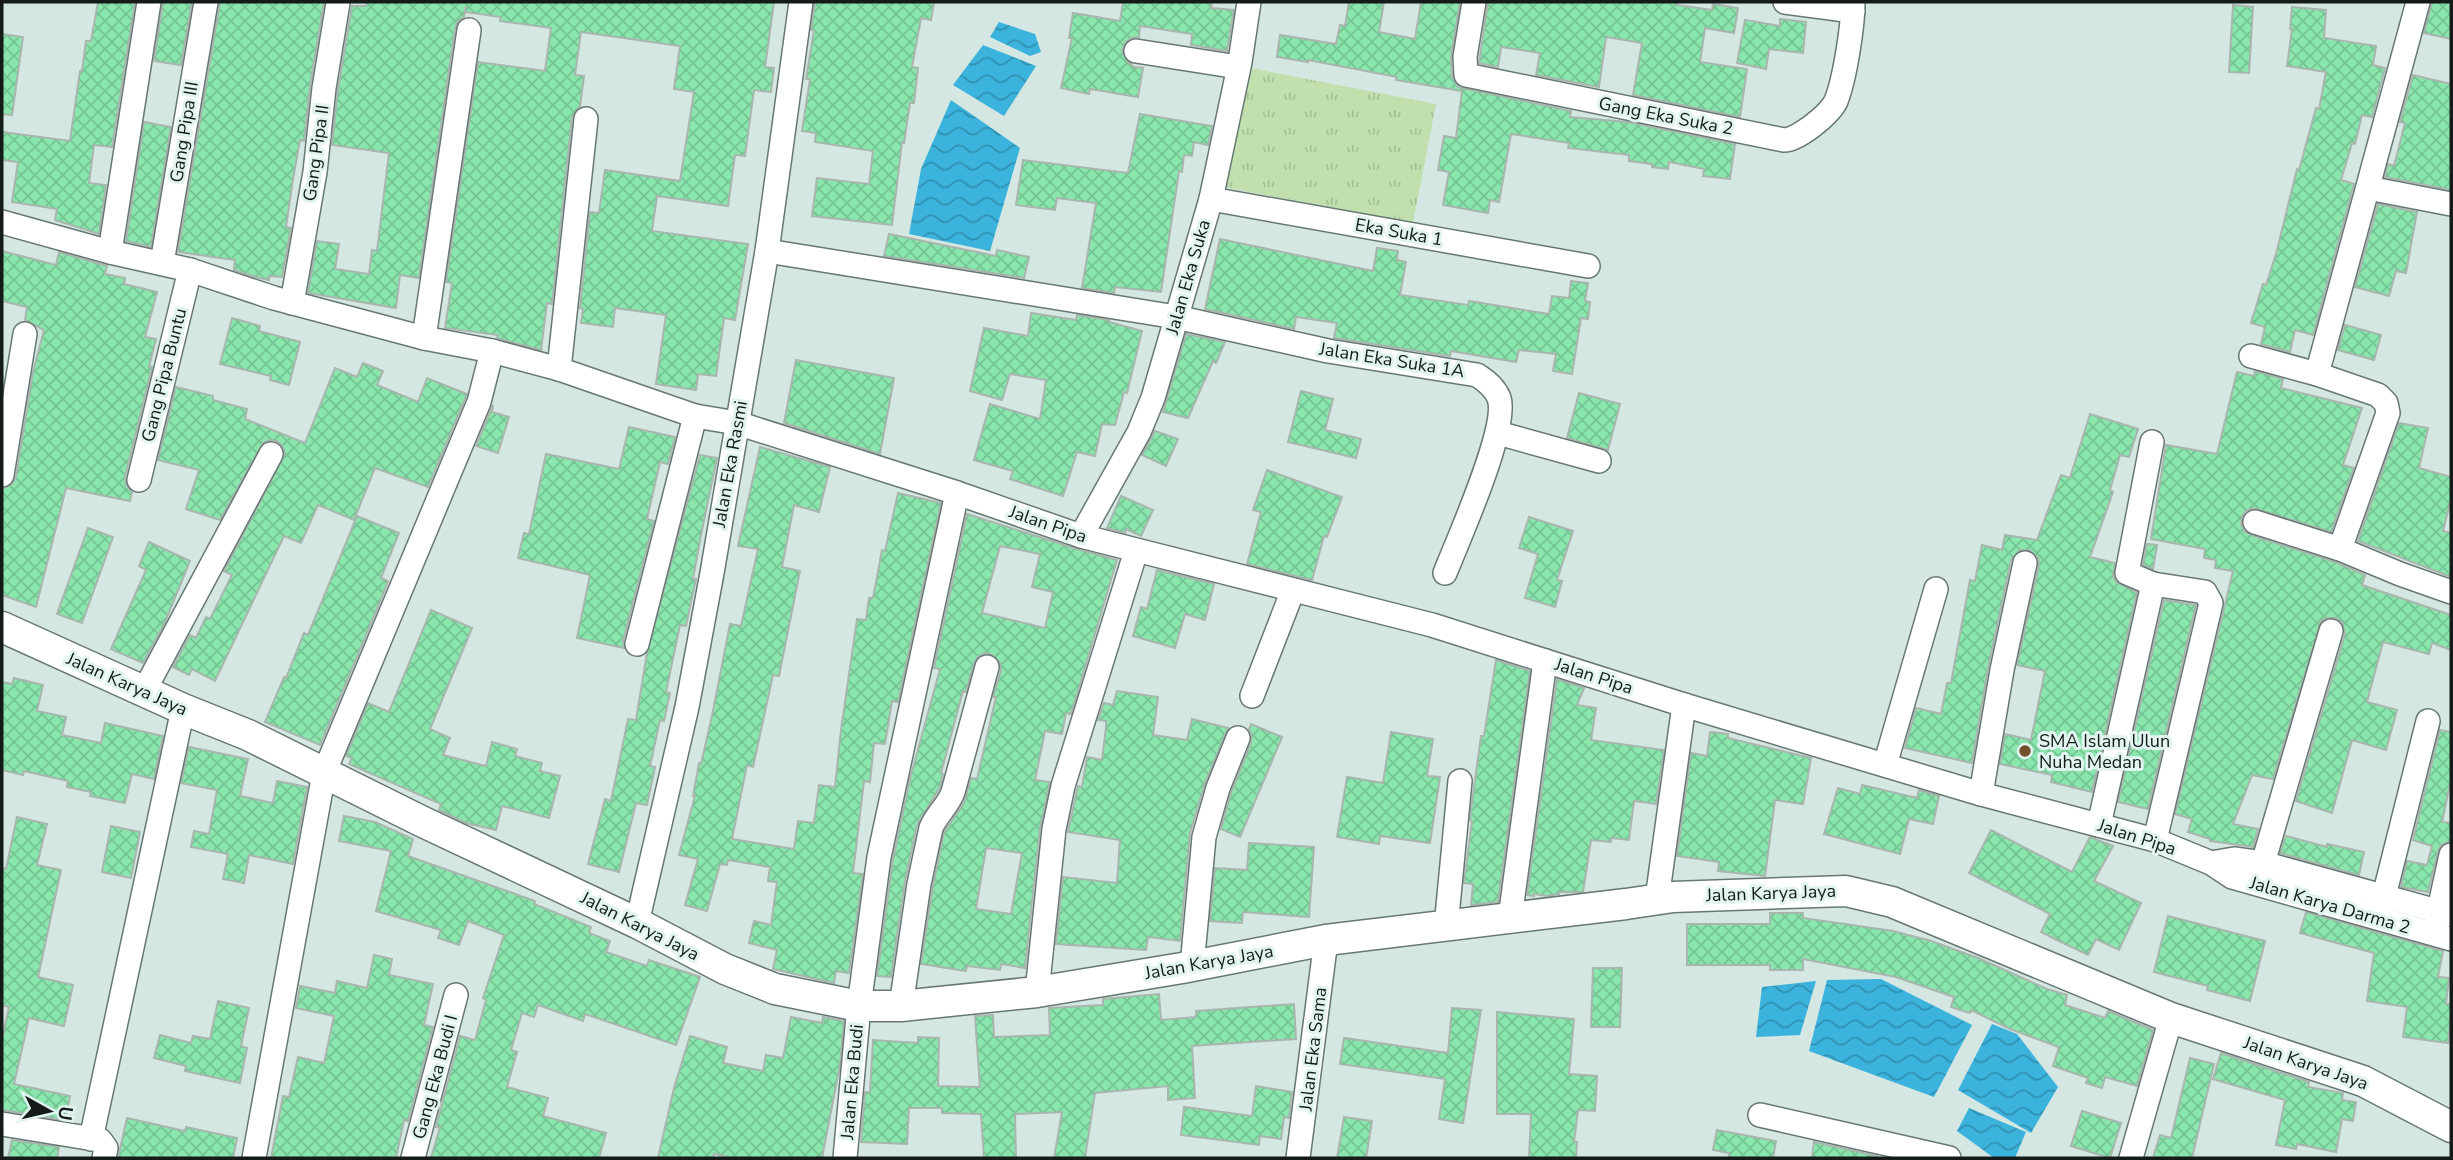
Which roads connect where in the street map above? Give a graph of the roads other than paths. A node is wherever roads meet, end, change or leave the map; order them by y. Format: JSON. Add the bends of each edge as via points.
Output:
{"nodes":[{"id":1,"x":149,"y":2,"type":"edge"},
{"id":2,"x":206,"y":2,"type":"edge"},
{"id":3,"x":801,"y":2,"type":"edge"},
{"id":4,"x":1249,"y":2,"type":"edge"},
{"id":5,"x":1474,"y":2,"type":"edge"},
{"id":6,"x":1785,"y":2,"type":"edge"},
{"id":7,"x":2418,"y":2,"type":"edge"},
{"id":8,"x":338,"y":3,"type":"edge"},
{"id":9,"x":1853,"y":7,"type":"edge"},
{"id":10,"x":469,"y":30,"type":"dead end"},
{"id":11,"x":1136,"y":51,"type":"dead end"},
{"id":12,"x":1238,"y":67,"type":"junction"},
{"id":13,"x":586,"y":120,"type":"dead end"},
{"id":14,"x":2368,"y":188,"type":"junction"},
{"id":15,"x":1211,"y":199,"type":"junction"},
{"id":16,"x":2451,"y":204,"type":"edge"},
{"id":17,"x":2,"y":222,"type":"edge"},
{"id":18,"x":767,"y":251,"type":"junction"},
{"id":19,"x":110,"y":252,"type":"junction"},
{"id":20,"x":162,"y":263,"type":"junction"},
{"id":21,"x":1588,"y":266,"type":"dead end"},
{"id":22,"x":190,"y":270,"type":"junction"},
{"id":23,"x":292,"y":303,"type":"junction"},
{"id":24,"x":1177,"y":317,"type":"junction"},
{"id":25,"x":25,"y":334,"type":"dead end"},
{"id":26,"x":424,"y":338,"type":"junction"},
{"id":27,"x":492,"y":351,"type":"junction"},
{"id":28,"x":2251,"y":356,"type":"dead end"},
{"id":29,"x":559,"y":369,"type":"junction"},
{"id":30,"x":2317,"y":374,"type":"junction"},
{"id":31,"x":695,"y":416,"type":"junction"},
{"id":32,"x":737,"y":423,"type":"junction"},
{"id":33,"x":1498,"y":433,"type":"junction"},
{"id":34,"x":2152,"y":442,"type":"dead end"},
{"id":35,"x":271,"y":454,"type":"dead end"},
{"id":36,"x":1599,"y":461,"type":"dead end"},
{"id":37,"x":2,"y":475,"type":"edge"},
{"id":38,"x":139,"y":480,"type":"dead end"},
{"id":39,"x":957,"y":493,"type":"junction"},
{"id":40,"x":2255,"y":522,"type":"dead end"},
{"id":41,"x":1081,"y":536,"type":"junction"},
{"id":42,"x":2340,"y":549,"type":"junction"},
{"id":43,"x":1136,"y":551,"type":"junction"},
{"id":44,"x":2025,"y":563,"type":"dead end"},
{"id":45,"x":1445,"y":573,"type":"dead end"},
{"id":46,"x":2153,"y":584,"type":"junction"},
{"id":47,"x":1936,"y":589,"type":"dead end"},
{"id":48,"x":1293,"y":590,"type":"junction"},
{"id":49,"x":2451,"y":592,"type":"edge"},
{"id":50,"x":2,"y":627,"type":"edge"},
{"id":51,"x":2331,"y":631,"type":"dead end"},
{"id":52,"x":637,"y":644,"type":"dead end"},
{"id":53,"x":1545,"y":661,"type":"junction"},
{"id":54,"x":987,"y":667,"type":"dead end"},
{"id":55,"x":144,"y":691,"type":"junction"},
{"id":56,"x":1252,"y":696,"type":"dead end"},
{"id":57,"x":1684,"y":705,"type":"junction"},
{"id":58,"x":183,"y":709,"type":"junction"},
{"id":59,"x":2428,"y":721,"type":"dead end"},
{"id":60,"x":1238,"y":738,"type":"dead end"},
{"id":61,"x":1885,"y":765,"type":"junction"},
{"id":62,"x":324,"y":773,"type":"junction"},
{"id":63,"x":1461,"y":781,"type":"dead end"},
{"id":64,"x":1981,"y":794,"type":"junction"},
{"id":65,"x":2099,"y":825,"type":"junction"},
{"id":66,"x":2155,"y":840,"type":"junction"},
{"id":67,"x":2451,"y":855,"type":"edge"},
{"id":68,"x":2211,"y":863,"type":"junction"},
{"id":69,"x":2263,"y":863,"type":"junction"},
{"id":70,"x":2385,"y":896,"type":"junction"},
{"id":71,"x":1657,"y":899,"type":"junction"},
{"id":72,"x":2445,"y":913,"type":"edge"},
{"id":73,"x":1510,"y":918,"type":"junction"},
{"id":74,"x":2378,"y":919,"type":"junction"},
{"id":75,"x":637,"y":923,"type":"junction"},
{"id":76,"x":1446,"y":927,"type":"junction"},
{"id":77,"x":2442,"y":937,"type":"edge"},
{"id":78,"x":1326,"y":940,"type":"junction"},
{"id":79,"x":1192,"y":966,"type":"junction"},
{"id":80,"x":1037,"y":992,"type":"junction"},
{"id":81,"x":457,"y":995,"type":"dead end"},
{"id":82,"x":859,"y":1006,"type":"junction"},
{"id":83,"x":901,"y":1006,"type":"junction"},
{"id":84,"x":2171,"y":1018,"type":"junction"},
{"id":85,"x":1760,"y":1115,"type":"dead end"},
{"id":86,"x":2,"y":1124,"type":"edge"},
{"id":87,"x":2451,"y":1126,"type":"edge"},
{"id":88,"x":91,"y":1139,"type":"junction"},
{"id":89,"x":104,"y":1158,"type":"edge"},
{"id":90,"x":254,"y":1158,"type":"edge"},
{"id":91,"x":414,"y":1158,"type":"edge"},
{"id":92,"x":845,"y":1158,"type":"edge"},
{"id":93,"x":1298,"y":1158,"type":"edge"},
{"id":94,"x":1949,"y":1158,"type":"edge"},
{"id":95,"x":2132,"y":1158,"type":"edge"}],
"edges":[{"from":1,"to":19,"type":"street"},
{"from":2,"to":20,"type":"street","name":"Gang Pipa III"},
{"from":3,"to":18,"type":"street","name":"Jalan Eka Rasmi"},
{"from":4,"to":12,"type":"street","name":"Jalan Eka Suka"},
{"from":5,"to":9,"type":"street","name":"Gang Eka Suka 2","via":[[1466,75],[1784,140],[1798,137],[1834,104]]},
{"from":6,"to":9,"type":"street"},
{"from":7,"to":14,"type":"street"},
{"from":8,"to":23,"type":"street","name":"Gang Pipa II"},
{"from":10,"to":26,"type":"street"},
{"from":11,"to":12,"type":"street"},
{"from":12,"to":15,"type":"street","name":"Jalan Eka Suka"},
{"from":13,"to":29,"type":"street"},
{"from":14,"to":16,"type":"street"},
{"from":14,"to":30,"type":"street"},
{"from":15,"to":21,"type":"street","name":"Eka Suka 1"},
{"from":15,"to":24,"type":"street","name":"Jalan Eka Suka"},
{"from":17,"to":19,"type":"street","name":"Jalan Pipa"},
{"from":18,"to":24,"type":"street","name":"Jalan Eka Suka 1A"},
{"from":18,"to":32,"type":"street","name":"Jalan Eka Rasmi"},
{"from":19,"to":20,"type":"street","name":"Jalan Pipa"},
{"from":20,"to":22,"type":"street","name":"Jalan Pipa"},
{"from":22,"to":23,"type":"street","name":"Jalan Pipa"},
{"from":22,"to":38,"type":"street","name":"Gang Pipa Buntu"},
{"from":23,"to":26,"type":"street","name":"Jalan Pipa"},
{"from":24,"to":33,"type":"street","name":"Jalan Eka Suka 1A","via":[[1328,351],[1477,375],[1499,399]]},
{"from":24,"to":41,"type":"street","name":"Jalan Eka Suka","via":[[1139,432]]},
{"from":25,"to":37,"type":"street"},
{"from":26,"to":27,"type":"street","name":"Jalan Pipa"},
{"from":27,"to":29,"type":"street","name":"Jalan Pipa"},
{"from":27,"to":62,"type":"street","via":[[479,402]]},
{"from":28,"to":30,"type":"street"},
{"from":29,"to":31,"type":"street","name":"Jalan Pipa"},
{"from":30,"to":42,"type":"street","via":[[2378,395],[2388,413]]},
{"from":31,"to":32,"type":"street","name":"Jalan Pipa"},
{"from":31,"to":52,"type":"street"},
{"from":32,"to":39,"type":"street","name":"Jalan Pipa"},
{"from":32,"to":75,"type":"street","name":"Jalan Eka Rasmi","via":[[687,707]]},
{"from":33,"to":36,"type":"street"},
{"from":33,"to":45,"type":"street","name":"Jalan Eka Suka 1A"},
{"from":34,"to":46,"type":"street","via":[[2127,573]]},
{"from":35,"to":55,"type":"street"},
{"from":39,"to":41,"type":"street","name":"Jalan Pipa"},
{"from":39,"to":82,"type":"street","name":"Jalan Eka Budi","via":[[879,858]]},
{"from":40,"to":42,"type":"street"},
{"from":41,"to":43,"type":"street","name":"Jalan Pipa"},
{"from":42,"to":49,"type":"street"},
{"from":43,"to":48,"type":"street","name":"Jalan Pipa"},
{"from":43,"to":80,"type":"street","via":[[1056,818]]},
{"from":44,"to":64,"type":"street","via":[[2001,670]]},
{"from":46,"to":65,"type":"street"},
{"from":46,"to":66,"type":"street","via":[[2205,592],[2211,604]]},
{"from":47,"to":61,"type":"street"},
{"from":48,"to":53,"type":"street","name":"Jalan Pipa","via":[[1433,625]]},
{"from":48,"to":56,"type":"street"},
{"from":50,"to":55,"type":"main road","name":"Jalan Karya Jaya"},
{"from":51,"to":69,"type":"street"},
{"from":53,"to":57,"type":"street","name":"Jalan Pipa"},
{"from":53,"to":73,"type":"street"},
{"from":54,"to":83,"type":"street","via":[[953,792],[931,828]]},
{"from":55,"to":58,"type":"main road","name":"Jalan Karya Jaya"},
{"from":57,"to":61,"type":"street","name":"Jalan Pipa"},
{"from":57,"to":71,"type":"street"},
{"from":58,"to":62,"type":"main road","name":"Jalan Karya Jaya"},
{"from":58,"to":88,"type":"street"},
{"from":59,"to":70,"type":"street"},
{"from":60,"to":79,"type":"street","via":[[1204,837]]},
{"from":61,"to":64,"type":"street","name":"Jalan Pipa"},
{"from":62,"to":75,"type":"main road","name":"Jalan Karya Jaya"},
{"from":62,"to":90,"type":"street"},
{"from":63,"to":76,"type":"street"},
{"from":64,"to":65,"type":"street","name":"Jalan Pipa"},
{"from":65,"to":66,"type":"street","name":"Jalan Pipa"},
{"from":66,"to":68,"type":"street","name":"Jalan Pipa"},
{"from":67,"to":72,"type":"street"},
{"from":68,"to":69,"type":"street","name":"Jalan Pipa","via":[[2234,859]]},
{"from":68,"to":74,"type":"street","name":"Jalan Karya Darma 2","via":[[2232,877]]},
{"from":69,"to":70,"type":"street","name":"Jalan Pipa"},
{"from":70,"to":72,"type":"street","name":"Jalan Pipa"},
{"from":70,"to":74,"type":"street"},
{"from":71,"to":73,"type":"main road","name":"Jalan Karya Jaya"},
{"from":71,"to":84,"type":"main road","name":"Jalan Karya Jaya","via":[[1846,891],[1892,902]]},
{"from":72,"to":77,"type":"street"},
{"from":73,"to":76,"type":"main road","name":"Jalan Karya Jaya"},
{"from":74,"to":77,"type":"street","name":"Jalan Karya Darma 2"},
{"from":75,"to":82,"type":"main road","name":"Jalan Karya Jaya","via":[[725,969],[775,989]]},
{"from":76,"to":78,"type":"main road","name":"Jalan Karya Jaya"},
{"from":78,"to":79,"type":"main road","name":"Jalan Karya Jaya"},
{"from":78,"to":93,"type":"street","name":"Jalan Eka Sama"},
{"from":79,"to":80,"type":"main road","name":"Jalan Karya Jaya"},
{"from":80,"to":83,"type":"main road","name":"Jalan Karya Jaya"},
{"from":81,"to":91,"type":"street","name":"Gang Eka Budi I"},
{"from":82,"to":83,"type":"main road","name":"Jalan Karya Jaya"},
{"from":82,"to":92,"type":"street","name":"Jalan Eka Budi"},
{"from":84,"to":87,"type":"main road","name":"Jalan Karya Jaya","via":[[2363,1081]]},
{"from":84,"to":95,"type":"street"},
{"from":85,"to":94,"type":"street"},
{"from":86,"to":88,"type":"street"},
{"from":88,"to":89,"type":"street","via":[[103,1143]]}]}
